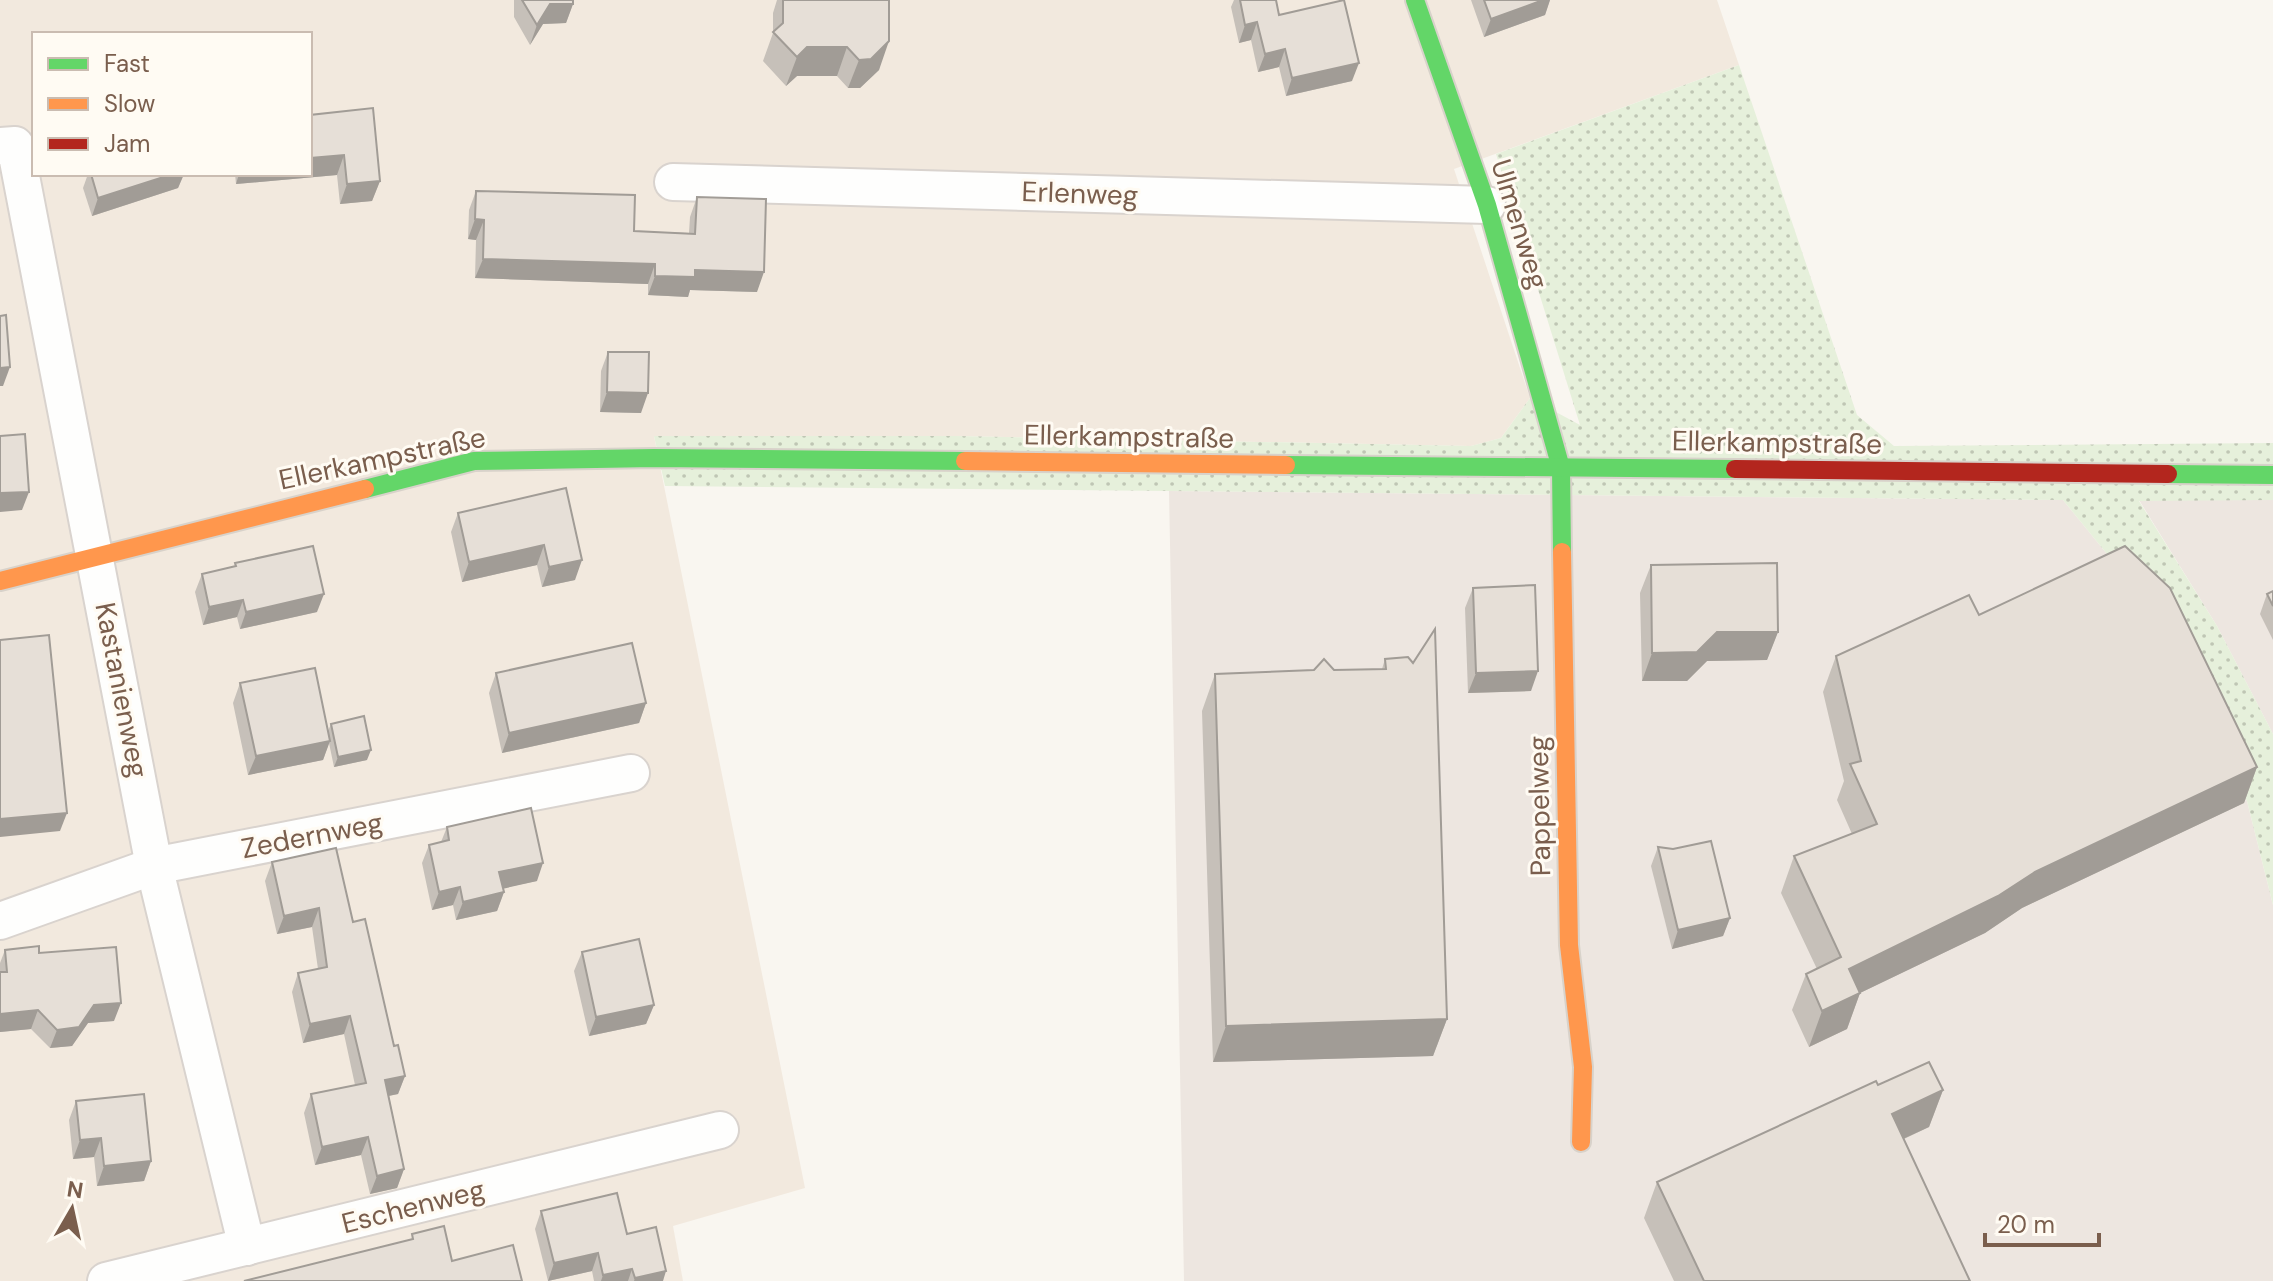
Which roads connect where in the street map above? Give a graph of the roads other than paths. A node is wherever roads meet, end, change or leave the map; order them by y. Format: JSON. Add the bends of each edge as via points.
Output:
{"nodes":[{"id":1,"x":1415,"y":0,"type":"edge"},
{"id":2,"x":0,"y":146,"type":"edge"},
{"id":3,"x":673,"y":182,"type":"dead end"},
{"id":4,"x":1487,"y":205,"type":"junction"},
{"id":5,"x":1561,"y":468,"type":"junction"},
{"id":6,"x":2273,"y":475,"type":"edge"},
{"id":7,"x":96,"y":555,"type":"junction"},
{"id":8,"x":0,"y":581,"type":"edge"},
{"id":9,"x":631,"y":773,"type":"dead end"},
{"id":10,"x":154,"y":866,"type":"junction"},
{"id":11,"x":0,"y":921,"type":"edge"},
{"id":12,"x":720,"y":1130,"type":"dead end"},
{"id":13,"x":1581,"y":1142,"type":"dead end"},
{"id":14,"x":247,"y":1247,"type":"junction"},
{"id":15,"x":106,"y":1281,"type":"edge"}],
"edges":[{"from":1,"to":4,"type":"street","name":"Ulmenweg"},
{"from":2,"to":7,"type":"street","name":"Kastanienweg","via":[[15,145]]},
{"from":3,"to":4,"type":"street","name":"Erlenweg"},
{"from":4,"to":5,"type":"street","name":"Ulmenweg"},
{"from":5,"to":6,"type":"street","name":"Ellerkampstraße"},
{"from":5,"to":7,"type":"street","name":"Ellerkampstraße","via":[[654,458],[474,461]]},
{"from":5,"to":13,"type":"street","name":"Pappelweg","via":[[1569,945],[1583,1067]]},
{"from":7,"to":8,"type":"street","name":"Ellerkampstraße"},
{"from":7,"to":10,"type":"street","name":"Kastanienweg"},
{"from":9,"to":10,"type":"street","name":"Zedernweg"},
{"from":10,"to":11,"type":"street","name":"Zedernweg"},
{"from":10,"to":14,"type":"street","name":"Kastanienweg"},
{"from":12,"to":14,"type":"street","name":"Eschenweg"},
{"from":14,"to":15,"type":"street","name":"Eschenweg"}]}
